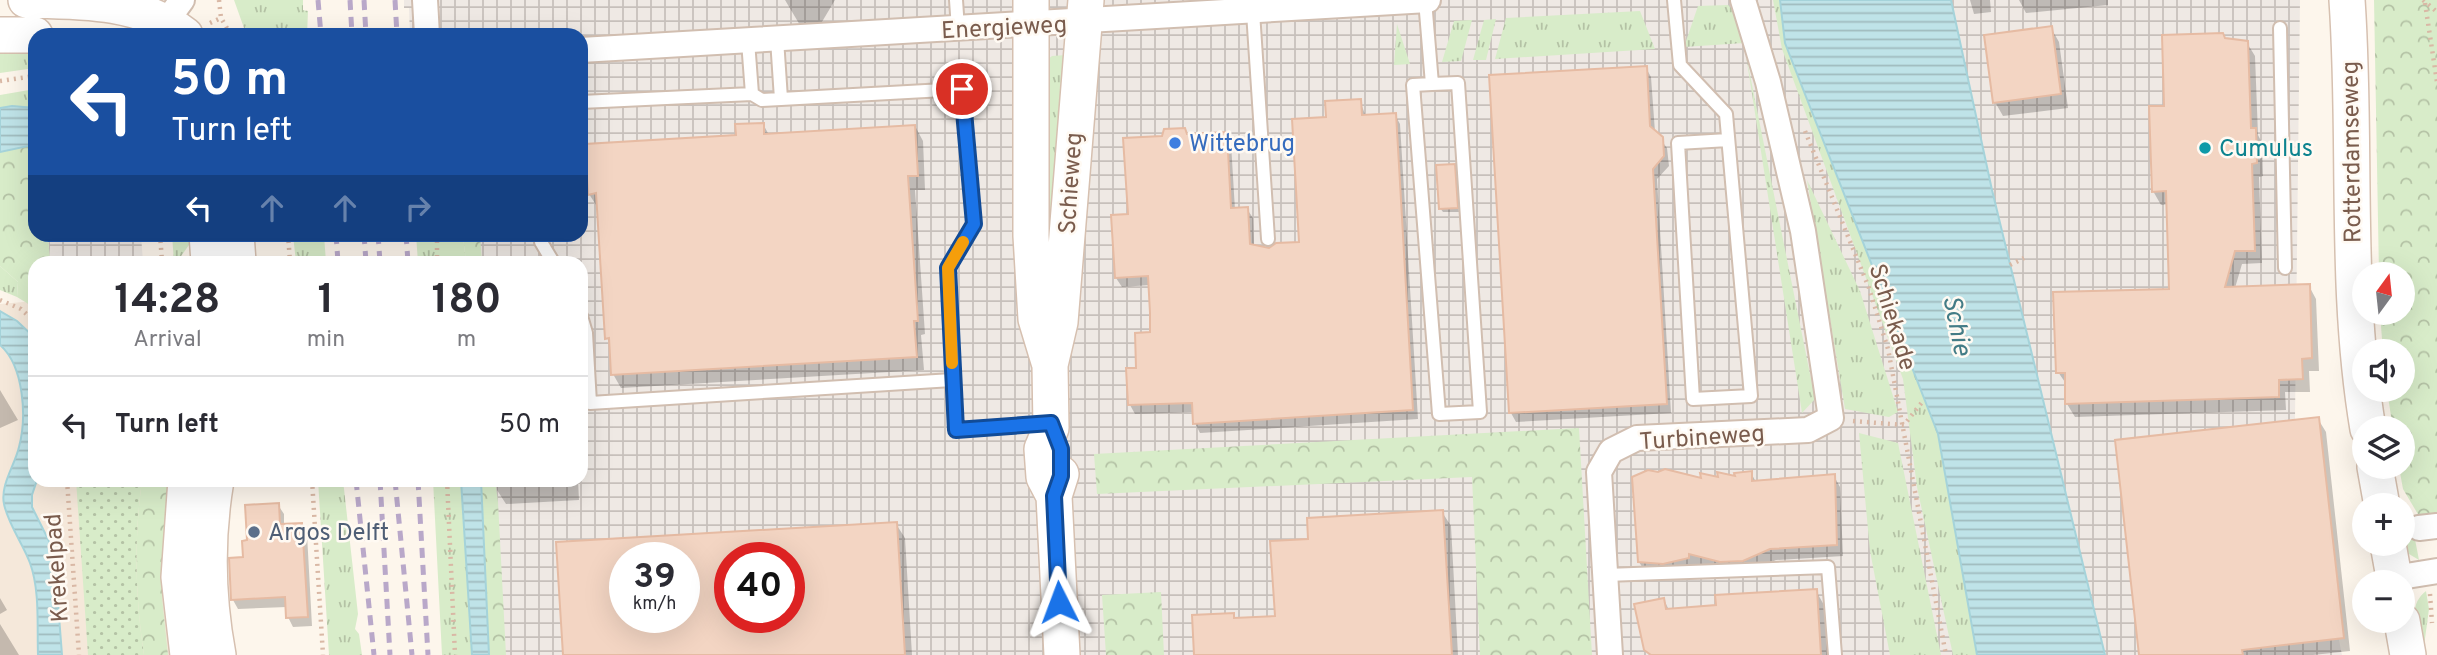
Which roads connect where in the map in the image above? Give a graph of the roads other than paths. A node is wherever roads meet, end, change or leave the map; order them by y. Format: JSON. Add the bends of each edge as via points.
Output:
{"nodes":[{"id":1,"x":26,"y":0,"type":"edge"},
{"id":2,"x":425,"y":0,"type":"edge"},
{"id":3,"x":957,"y":0,"type":"edge"},
{"id":4,"x":1426,"y":0,"type":"edge"},
{"id":5,"x":1674,"y":0,"type":"edge"},
{"id":6,"x":1744,"y":0,"type":"edge"},
{"id":7,"x":2347,"y":0,"type":"edge"},
{"id":8,"x":1086,"y":11,"type":"edge"},
{"id":9,"x":1253,"y":12,"type":"junction"},
{"id":10,"x":1031,"y":13,"type":"edge"},
{"id":11,"x":172,"y":23,"type":"edge"},
{"id":12,"x":427,"y":28,"type":"edge"},
{"id":13,"x":2280,"y":28,"type":"dead end"},
{"id":14,"x":958,"y":29,"type":"junction"},
{"id":15,"x":0,"y":35,"type":"edge"},
{"id":16,"x":28,"y":35,"type":"edge"},
{"id":17,"x":777,"y":39,"type":"junction"},
{"id":18,"x":748,"y":41,"type":"junction"},
{"id":19,"x":588,"y":50,"type":"edge"},
{"id":20,"x":1432,"y":84,"type":"junction"},
{"id":21,"x":751,"y":94,"type":"junction"},
{"id":22,"x":781,"y":99,"type":"junction"},
{"id":23,"x":588,"y":102,"type":"edge"},
{"id":24,"x":1728,"y":140,"type":"junction"},
{"id":25,"x":1268,"y":239,"type":"dead end"},
{"id":26,"x":2285,"y":268,"type":"dead end"},
{"id":27,"x":1050,"y":365,"type":"junction"},
{"id":28,"x":588,"y":368,"type":"edge"},
{"id":29,"x":952,"y":380,"type":"junction"},
{"id":30,"x":2366,"y":416,"type":"edge"},
{"id":31,"x":1051,"y":426,"type":"junction"},
{"id":32,"x":185,"y":487,"type":"edge"},
{"id":33,"x":215,"y":487,"type":"edge"},
{"id":34,"x":2437,"y":571,"type":"edge"},
{"id":35,"x":1606,"y":575,"type":"junction"},
{"id":36,"x":2415,"y":576,"type":"edge"},
{"id":37,"x":2404,"y":633,"type":"edge"},
{"id":38,"x":188,"y":655,"type":"edge"},
{"id":39,"x":218,"y":655,"type":"edge"},
{"id":40,"x":1062,"y":655,"type":"edge"},
{"id":41,"x":1610,"y":655,"type":"edge"},
{"id":42,"x":1835,"y":655,"type":"edge"},
{"id":43,"x":2409,"y":655,"type":"edge"}],
"edges":[{"from":1,"to":11,"type":"street","via":[[109,1],[140,8]]},
{"from":2,"to":12,"type":"street"},
{"from":3,"to":14,"type":"lane"},
{"from":4,"to":9,"type":"street","name":"Energieweg"},
{"from":4,"to":20,"type":"lane"},
{"from":5,"to":24,"type":"lane","via":[[1680,65],[1726,114]]},
{"from":6,"to":35,"type":"street","name":"Turbineweg","via":[[1803,231],[1831,418],[1808,430],[1637,438],[1611,451],[1599,472]]},
{"from":7,"to":30,"type":"street","name":"Rotterdamseweg","via":[[2353,264]]},
{"from":8,"to":9,"type":"street","name":"Energieweg"},
{"from":8,"to":10,"type":"street","name":"Energieweg"},
{"from":8,"to":27,"type":"street","name":"Schieweg","via":[[1060,322]]},
{"from":9,"to":25,"type":"lane"},
{"from":10,"to":14,"type":"street","name":"Energieweg"},
{"from":10,"to":27,"type":"street","name":"Schieweg","via":[[1032,250],[1036,319]]},
{"from":13,"to":26,"type":"lane"},
{"from":14,"to":17,"type":"street","name":"Energieweg"},
{"from":15,"to":16,"type":"street"},
{"from":17,"to":18,"type":"street","name":"Energieweg"},
{"from":17,"to":22,"type":"lane"},
{"from":18,"to":19,"type":"street","name":"Energieweg"},
{"from":18,"to":21,"type":"lane"},
{"from":20,"to":20,"type":"lane","via":[[1458,83],[1480,412],[1439,415],[1413,85]]},
{"from":21,"to":22,"type":"lane","via":[[762,100]]},
{"from":21,"to":23,"type":"lane"},
{"from":22,"to":29,"type":"lane","via":[[962,89],[974,224],[948,268]]},
{"from":24,"to":24,"type":"lane","via":[[1752,396],[1693,399],[1678,143]]},
{"from":27,"to":31,"type":"street","name":"Schieweg"},
{"from":28,"to":29,"type":"lane","via":[[590,403]]},
{"from":29,"to":31,"type":"lane","via":[[956,430]]},
{"from":31,"to":40,"type":"street","name":"Schieweg","via":[[1042,449],[1044,477],[1054,496]]},
{"from":32,"to":38,"type":"street","via":[[179,577]]},
{"from":33,"to":39,"type":"street","via":[[209,564]]},
{"from":34,"to":36,"type":"street"},
{"from":35,"to":41,"type":"street","name":"Turbineweg"},
{"from":35,"to":42,"type":"lane","via":[[1829,567]]},
{"from":37,"to":43,"type":"street"}]}
